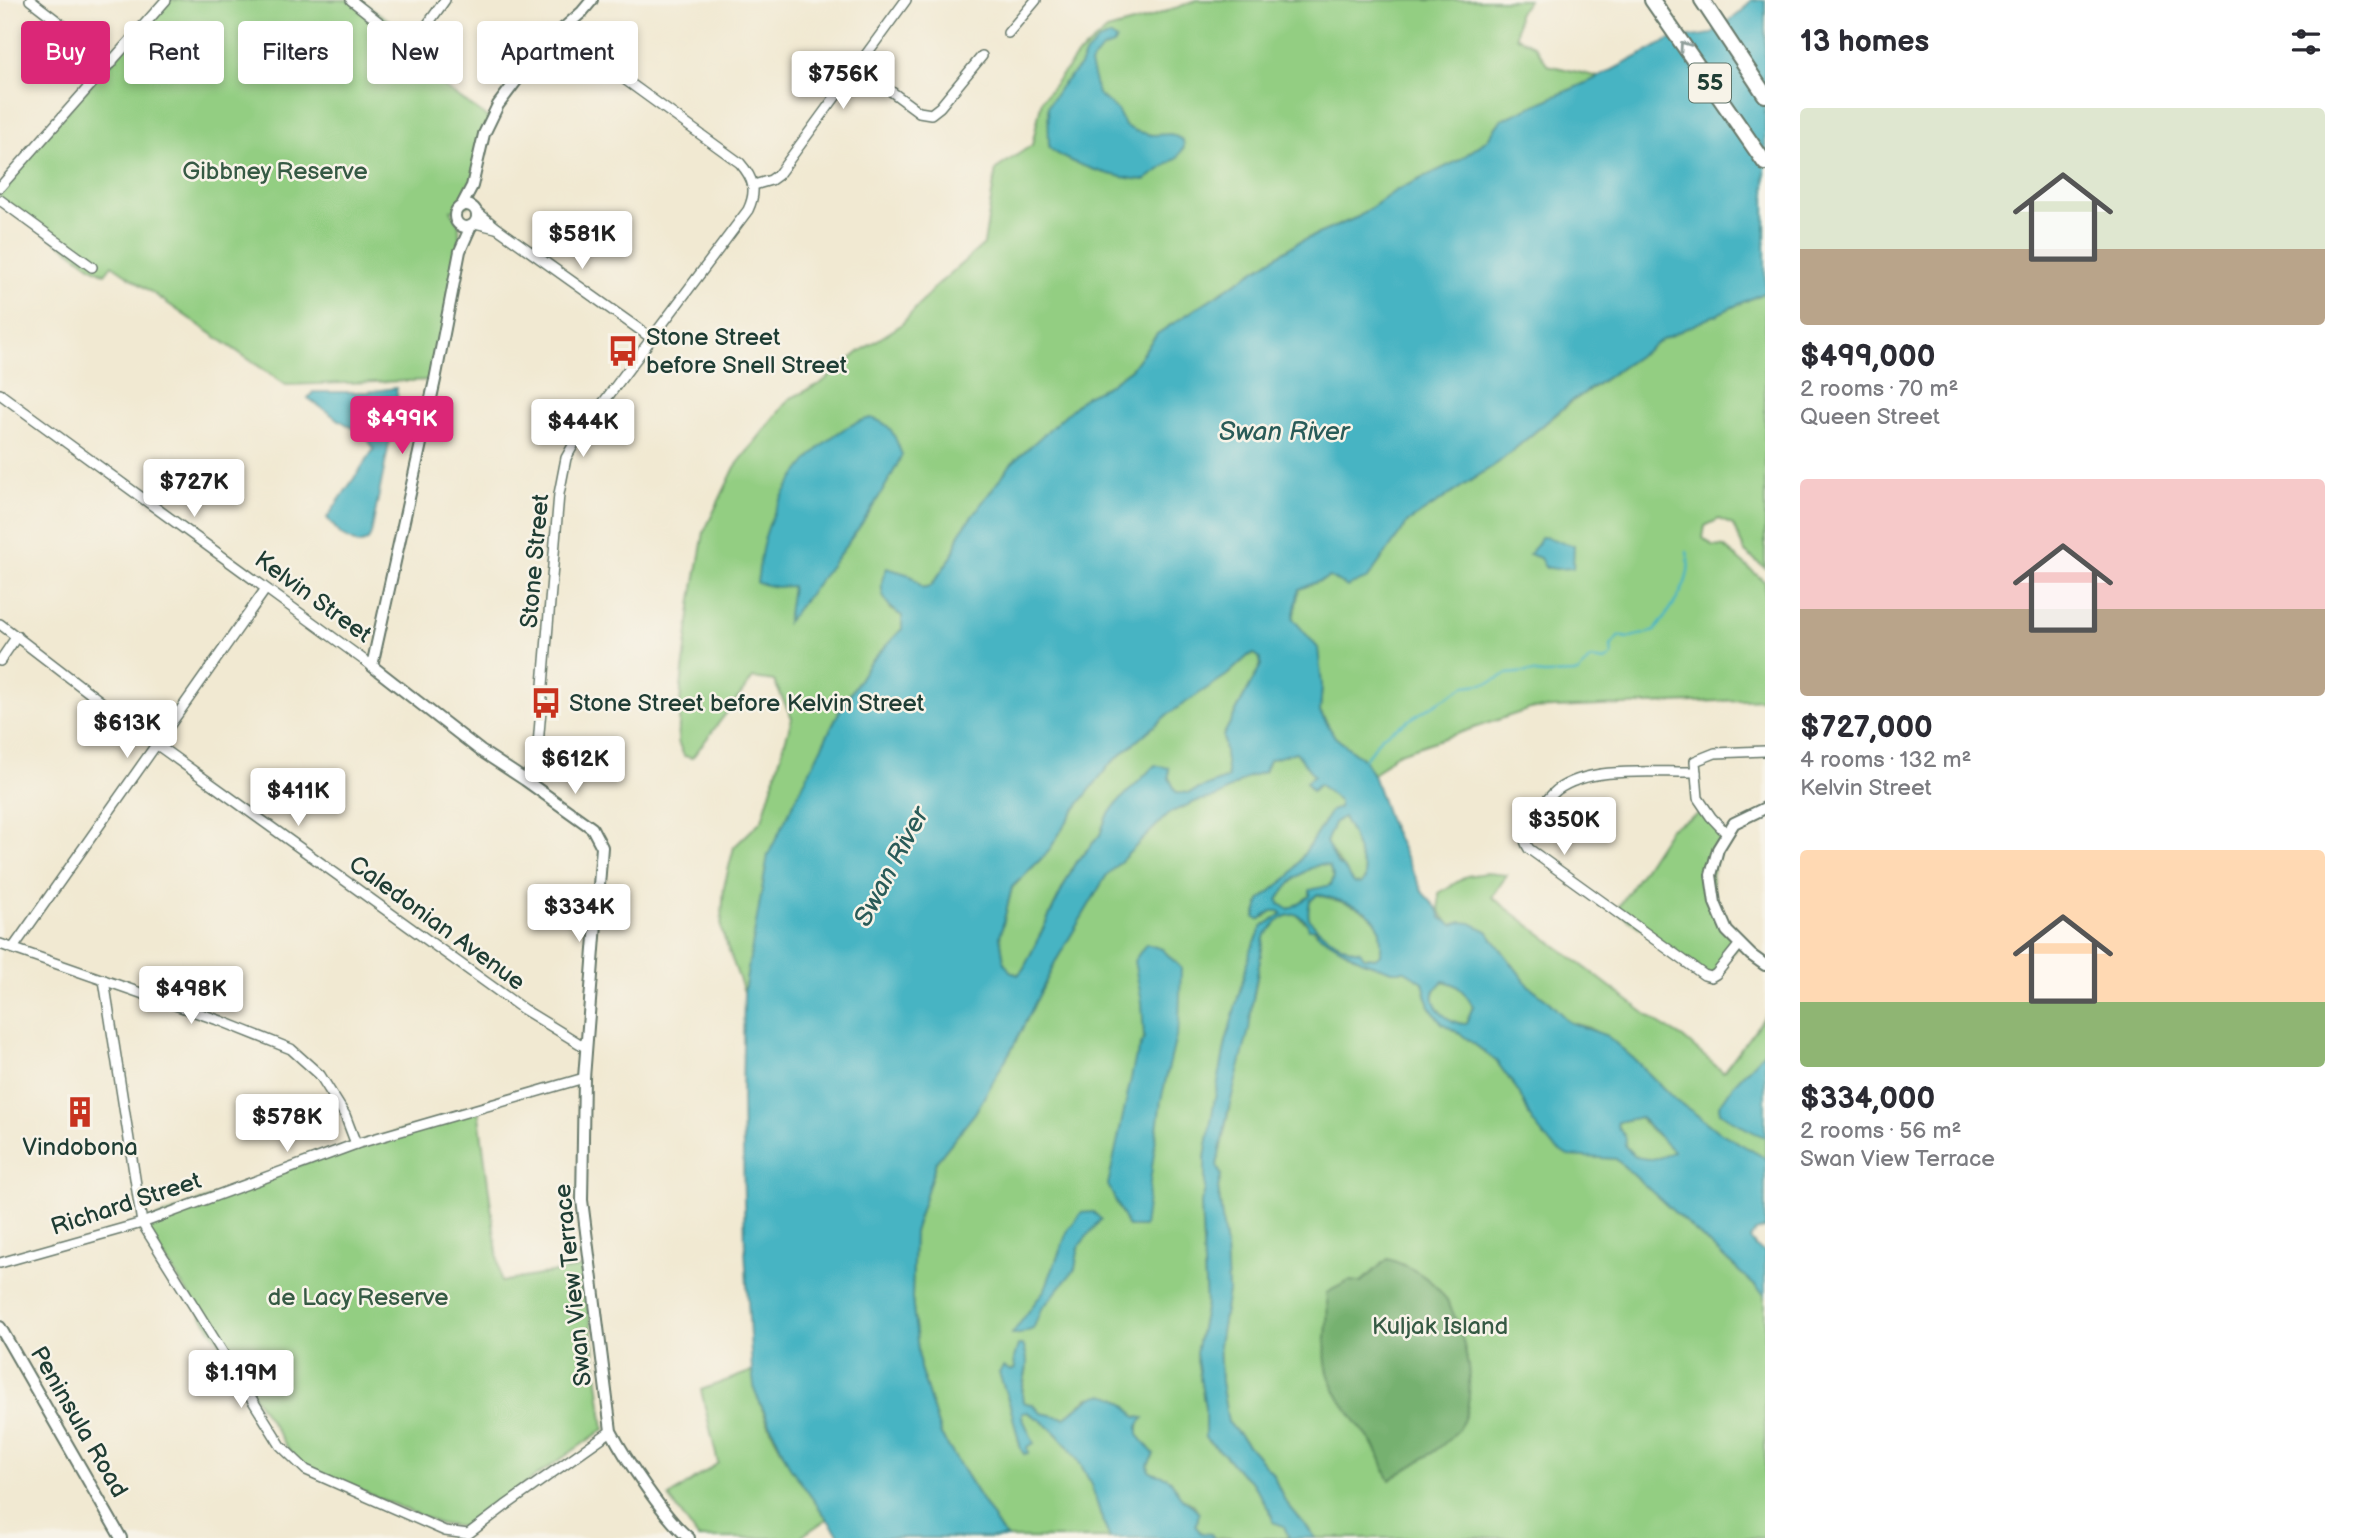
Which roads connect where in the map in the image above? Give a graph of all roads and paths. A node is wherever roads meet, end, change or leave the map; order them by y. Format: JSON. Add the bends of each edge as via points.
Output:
{"nodes":[{"id":1,"x":30,"y":0,"type":"edge"},
{"id":2,"x":166,"y":0,"type":"edge"},
{"id":3,"x":351,"y":0,"type":"edge"},
{"id":4,"x":445,"y":0,"type":"edge"},
{"id":5,"x":592,"y":0,"type":"edge"},
{"id":6,"x":906,"y":0,"type":"edge"},
{"id":7,"x":1036,"y":0,"type":"edge"},
{"id":8,"x":1702,"y":0,"type":"edge"},
{"id":9,"x":1654,"y":2,"type":"edge"},
{"id":10,"x":570,"y":21,"type":"edge"},
{"id":11,"x":1009,"y":33,"type":"dead end"},
{"id":12,"x":982,"y":56,"type":"dead end"},
{"id":13,"x":112,"y":62,"type":"junction"},
{"id":14,"x":857,"y":66,"type":"junction"},
{"id":15,"x":514,"y":84,"type":"edge"},
{"id":16,"x":631,"y":84,"type":"edge"},
{"id":17,"x":1765,"y":95,"type":"edge"},
{"id":18,"x":1765,"y":163,"type":"edge"},
{"id":19,"x":754,"y":184,"type":"junction"},
{"id":20,"x":0,"y":187,"type":"edge"},
{"id":21,"x":0,"y":200,"type":"edge"},
{"id":22,"x":471,"y":207,"type":"junction"},
{"id":23,"x":459,"y":225,"type":"junction"},
{"id":24,"x":473,"y":225,"type":"junction"},
{"id":25,"x":497,"y":228,"type":"junction"},
{"id":26,"x":460,"y":251,"type":"junction"},
{"id":27,"x":92,"y":267,"type":"dead end"},
{"id":28,"x":650,"y":337,"type":"junction"},
{"id":29,"x":0,"y":394,"type":"edge"},
{"id":30,"x":265,"y":590,"type":"junction"},
{"id":31,"x":0,"y":624,"type":"edge"},
{"id":32,"x":17,"y":636,"type":"junction"},
{"id":33,"x":0,"y":661,"type":"edge"},
{"id":34,"x":372,"y":666,"type":"junction"},
{"id":35,"x":156,"y":744,"type":"junction"},
{"id":36,"x":1765,"y":751,"type":"edge"},
{"id":37,"x":1696,"y":772,"type":"junction"},
{"id":38,"x":525,"y":780,"type":"junction"},
{"id":39,"x":1765,"y":807,"type":"edge"},
{"id":40,"x":1727,"y":834,"type":"junction"},
{"id":41,"x":598,"y":837,"type":"joint"},
{"id":42,"x":0,"y":944,"type":"edge"},
{"id":43,"x":1740,"y":944,"type":"junction"},
{"id":44,"x":13,"y":948,"type":"junction"},
{"id":45,"x":1765,"y":965,"type":"edge"},
{"id":46,"x":104,"y":980,"type":"junction"},
{"id":47,"x":585,"y":1047,"type":"junction"},
{"id":48,"x":584,"y":1078,"type":"junction"},
{"id":49,"x":356,"y":1144,"type":"junction"},
{"id":50,"x":142,"y":1223,"type":"junction"},
{"id":51,"x":0,"y":1263,"type":"edge"},
{"id":52,"x":0,"y":1327,"type":"edge"},
{"id":53,"x":611,"y":1430,"type":"junction"},
{"id":54,"x":469,"y":1536,"type":"edge"},
{"id":55,"x":687,"y":1537,"type":"edge"},
{"id":56,"x":121,"y":1538,"type":"edge"}],
"edges":[{"from":1,"to":13,"type":"street"},
{"from":2,"to":13,"type":"street"},
{"from":3,"to":4,"type":"street","via":[[410,42]]},
{"from":5,"to":10,"type":"street"},
{"from":6,"to":14,"type":"street"},
{"from":7,"to":11,"type":"street"},
{"from":8,"to":17,"type":"main road","number":"55"},
{"from":18,"to":9,"type":"main road","number":"55","one_way":true},
{"from":12,"to":14,"type":"street","via":[[931,114],[919,112]]},
{"from":13,"to":20,"type":"street"},
{"from":14,"to":19,"type":"street","via":[[778,175]]},
{"from":15,"to":22,"type":"street","via":[[484,134]]},
{"from":16,"to":19,"type":"street","via":[[740,163]]},
{"from":19,"to":28,"type":"street","name":"Stone Street","via":[[748,210]]},
{"from":21,"to":27,"type":"street"},
{"from":22,"to":23,"type":"street","via":[[455,214]]},
{"from":22,"to":24,"type":"street","via":[[478,215]]},
{"from":22,"to":25,"type":"street"},
{"from":23,"to":24,"type":"street"},
{"from":23,"to":26,"type":"street"},
{"from":24,"to":25,"type":"street"},
{"from":24,"to":26,"type":"street"},
{"from":25,"to":28,"type":"street"},
{"from":26,"to":34,"type":"street"},
{"from":28,"to":38,"type":"street","name":"Stone Street","via":[[566,458],[537,757]]},
{"from":29,"to":30,"type":"street","name":"Kelvin Street"},
{"from":30,"to":34,"type":"street","name":"Kelvin Street"},
{"from":30,"to":35,"type":"street"},
{"from":31,"to":32,"type":"street","name":"Caledonian Avenue"},
{"from":32,"to":33,"type":"street"},
{"from":32,"to":35,"type":"street","name":"Caledonian Avenue"},
{"from":34,"to":38,"type":"street","name":"Kelvin Street"},
{"from":35,"to":44,"type":"street"},
{"from":35,"to":47,"type":"street","name":"Caledonian Avenue","via":[[523,1009]]},
{"from":36,"to":37,"type":"street","via":[[1715,753],[1695,761]]},
{"from":37,"to":40,"type":"street","via":[[1698,798]]},
{"from":37,"to":43,"type":"street","via":[[1601,774],[1571,782],[1548,798],[1525,829],[1525,843],[1704,975],[1716,974]]},
{"from":38,"to":41,"type":"street","name":"Kelvin Street"},
{"from":39,"to":40,"type":"street","via":[[1734,823]]},
{"from":40,"to":43,"type":"street","via":[[1711,875],[1715,902],[1727,931]]},
{"from":41,"to":47,"type":"street","name":"Swan View Terrace","via":[[602,855]]},
{"from":42,"to":44,"type":"street"},
{"from":43,"to":45,"type":"street"},
{"from":44,"to":46,"type":"street"},
{"from":46,"to":49,"type":"street","via":[[291,1049],[320,1075],[345,1115]]},
{"from":46,"to":50,"type":"street"},
{"from":47,"to":48,"type":"street","name":"Swan View Terrace"},
{"from":48,"to":49,"type":"street","name":"Richard Street"},
{"from":48,"to":53,"type":"street","name":"Swan View Terrace","via":[[582,1200]]},
{"from":49,"to":50,"type":"street","name":"Richard Street"},
{"from":50,"to":51,"type":"street","name":"Richard Street"},
{"from":50,"to":54,"type":"street","via":[[277,1439],[294,1458],[306,1469],[445,1531]]},
{"from":52,"to":56,"type":"street","name":"Peninsula Road"},
{"from":53,"to":54,"type":"street"},
{"from":53,"to":55,"type":"street","name":"Swan View Terrace"}]}
